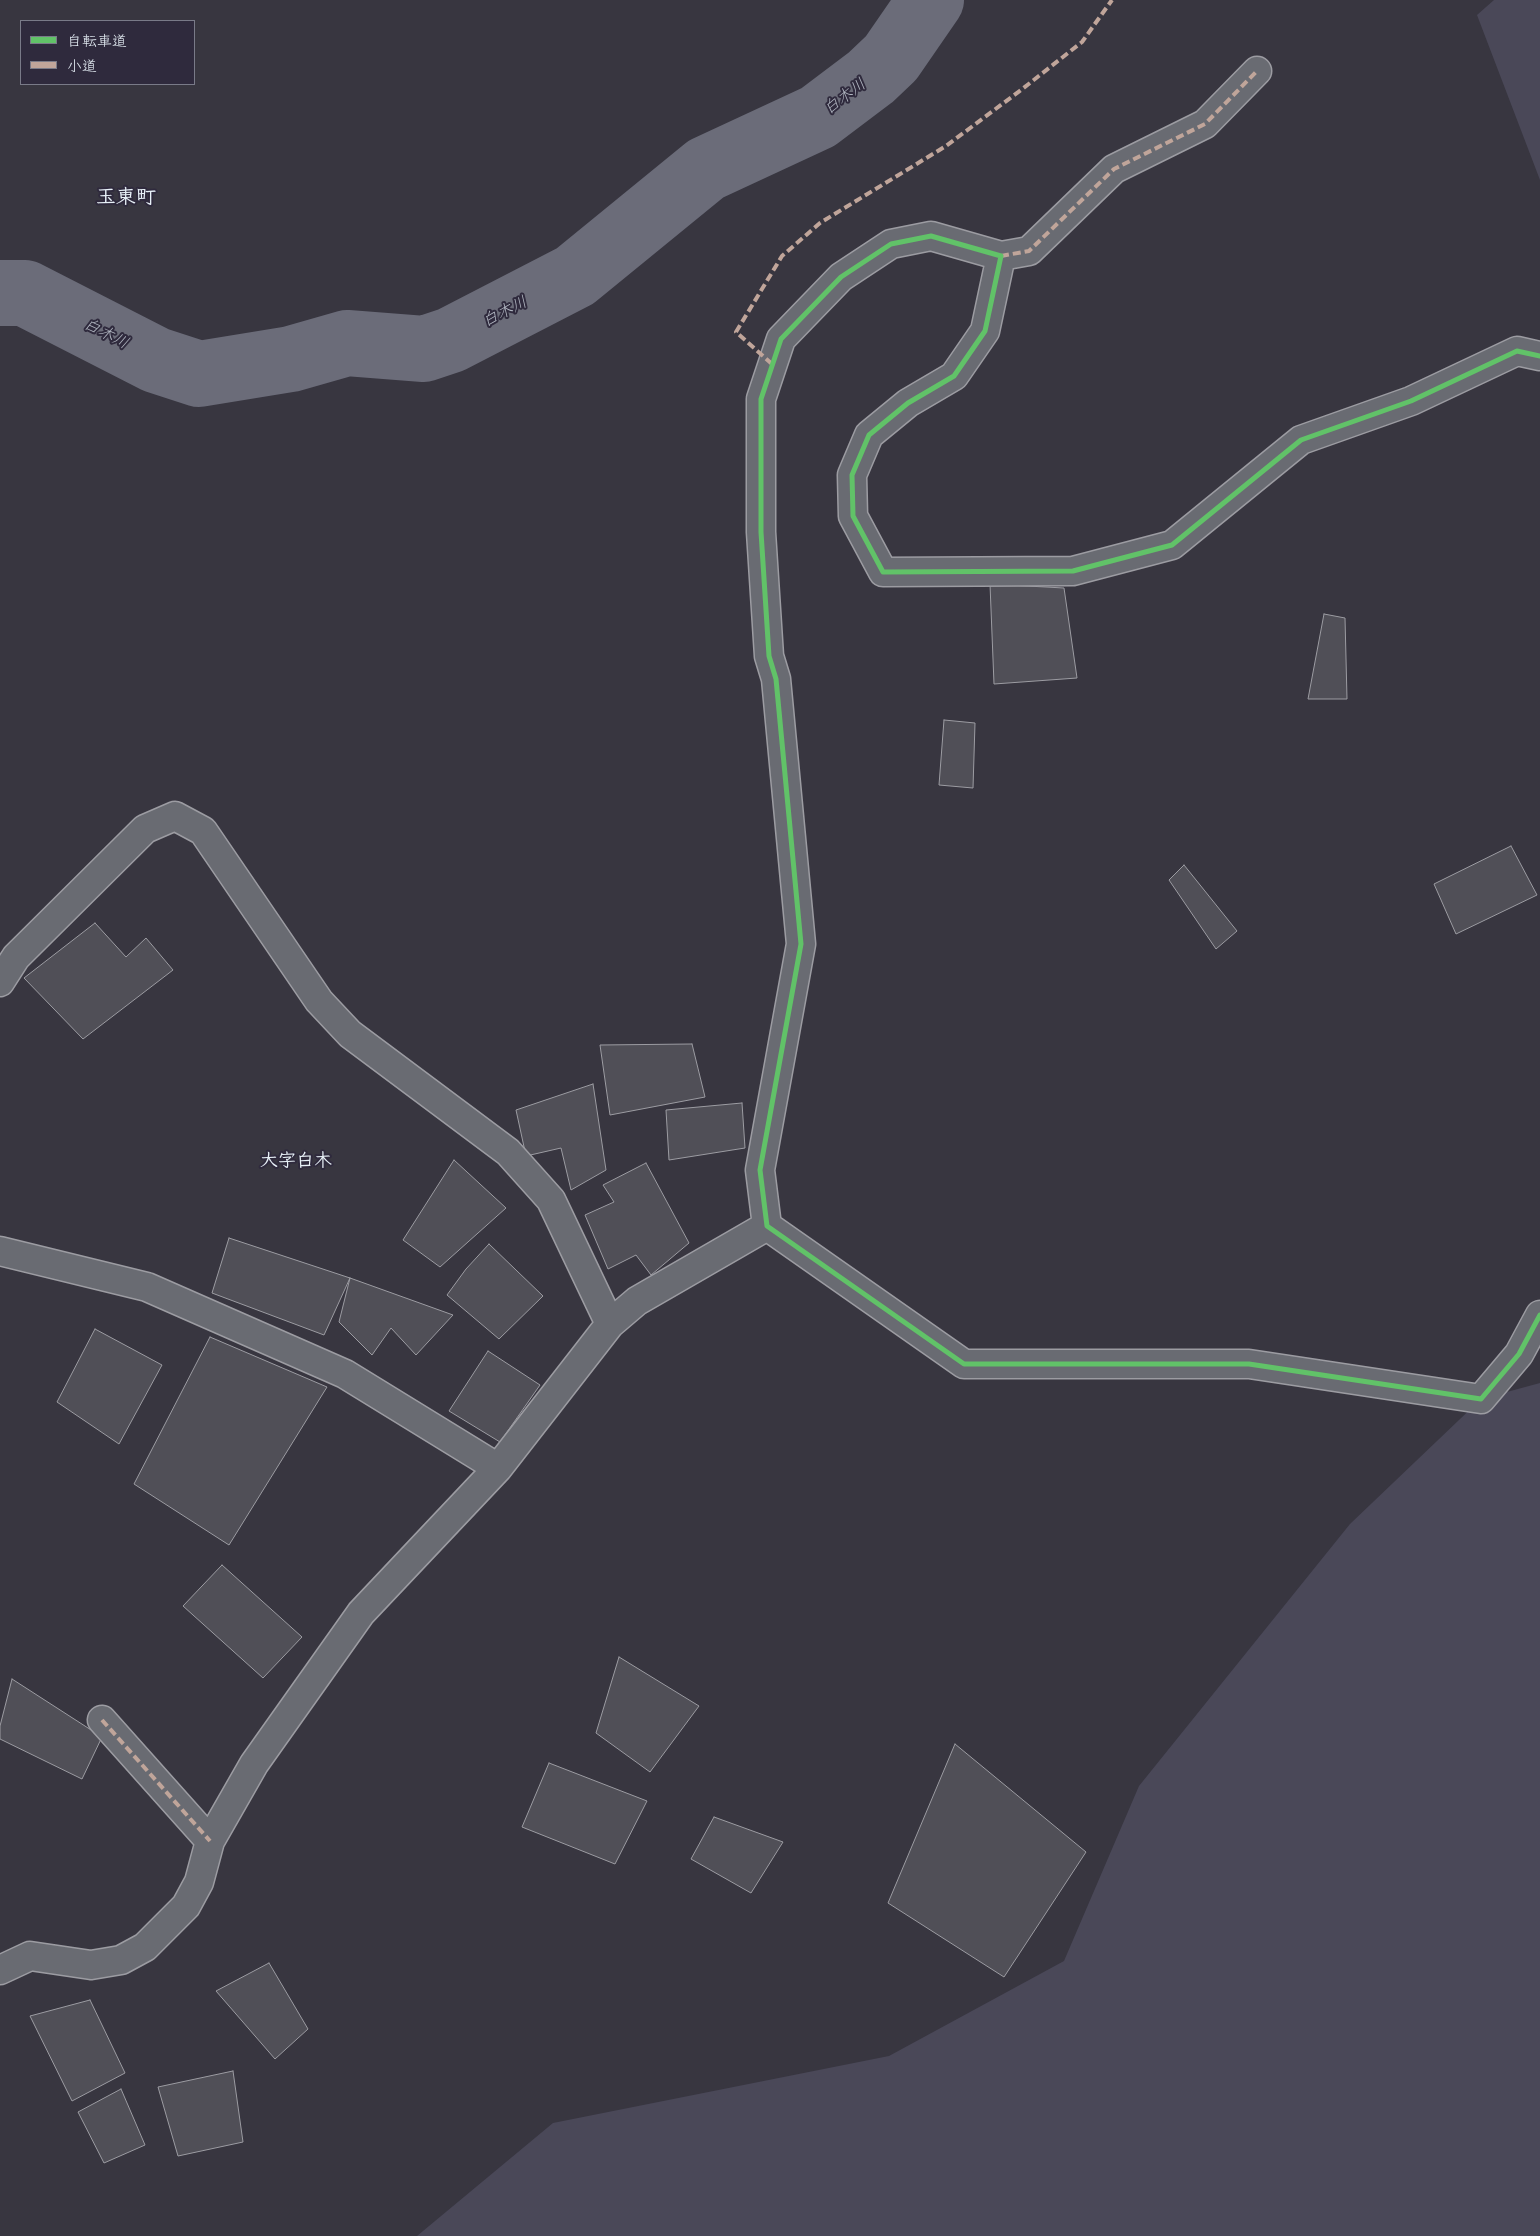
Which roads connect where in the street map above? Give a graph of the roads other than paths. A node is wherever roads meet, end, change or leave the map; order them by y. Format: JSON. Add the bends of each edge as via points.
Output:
{"nodes":[{"id":1,"x":1257,"y":71,"type":"dead end"},
{"id":2,"x":1001,"y":256,"type":"junction"},
{"id":3,"x":1540,"y":356,"type":"edge"},
{"id":4,"x":0,"y":982,"type":"edge"},
{"id":5,"x":767,"y":1226,"type":"junction"},
{"id":6,"x":0,"y":1251,"type":"edge"},
{"id":7,"x":1540,"y":1315,"type":"edge"},
{"id":8,"x":610,"y":1324,"type":"junction"},
{"id":9,"x":498,"y":1468,"type":"junction"},
{"id":10,"x":102,"y":1720,"type":"dead end"},
{"id":11,"x":210,"y":1841,"type":"junction"},
{"id":12,"x":0,"y":1970,"type":"edge"}],
"edges":[{"from":1,"to":2,"type":"street","via":[[1205,124],[1114,169],[1029,251]]},
{"from":2,"to":3,"type":"street","via":[[985,331],[954,376],[908,403],[869,436],[852,475],[853,516],[884,572],[1073,571],[1172,545],[1301,440],[1411,401],[1517,351]]},
{"from":2,"to":5,"type":"street","via":[[931,236],[891,244],[841,277],[781,339],[761,399],[762,532],[769,656],[776,678],[800,944],[760,1170]]},
{"from":4,"to":8,"type":"street","via":[[16,957],[145,829],[175,816],[196,827],[203,831],[319,1001],[350,1034],[508,1152],[551,1200]]},
{"from":5,"to":7,"type":"street","via":[[964,1364],[1249,1364],[1480,1399],[1519,1354]]},
{"from":5,"to":8,"type":"street","via":[[637,1301]]},
{"from":6,"to":9,"type":"street","via":[[147,1288],[345,1374]]},
{"from":8,"to":9,"type":"street"},
{"from":9,"to":11,"type":"street","via":[[361,1613],[254,1764]]},
{"from":10,"to":11,"type":"street"},
{"from":11,"to":12,"type":"street","via":[[200,1882],[186,1906],[145,1946],[121,1960],[91,1966],[30,1956]]}]}
